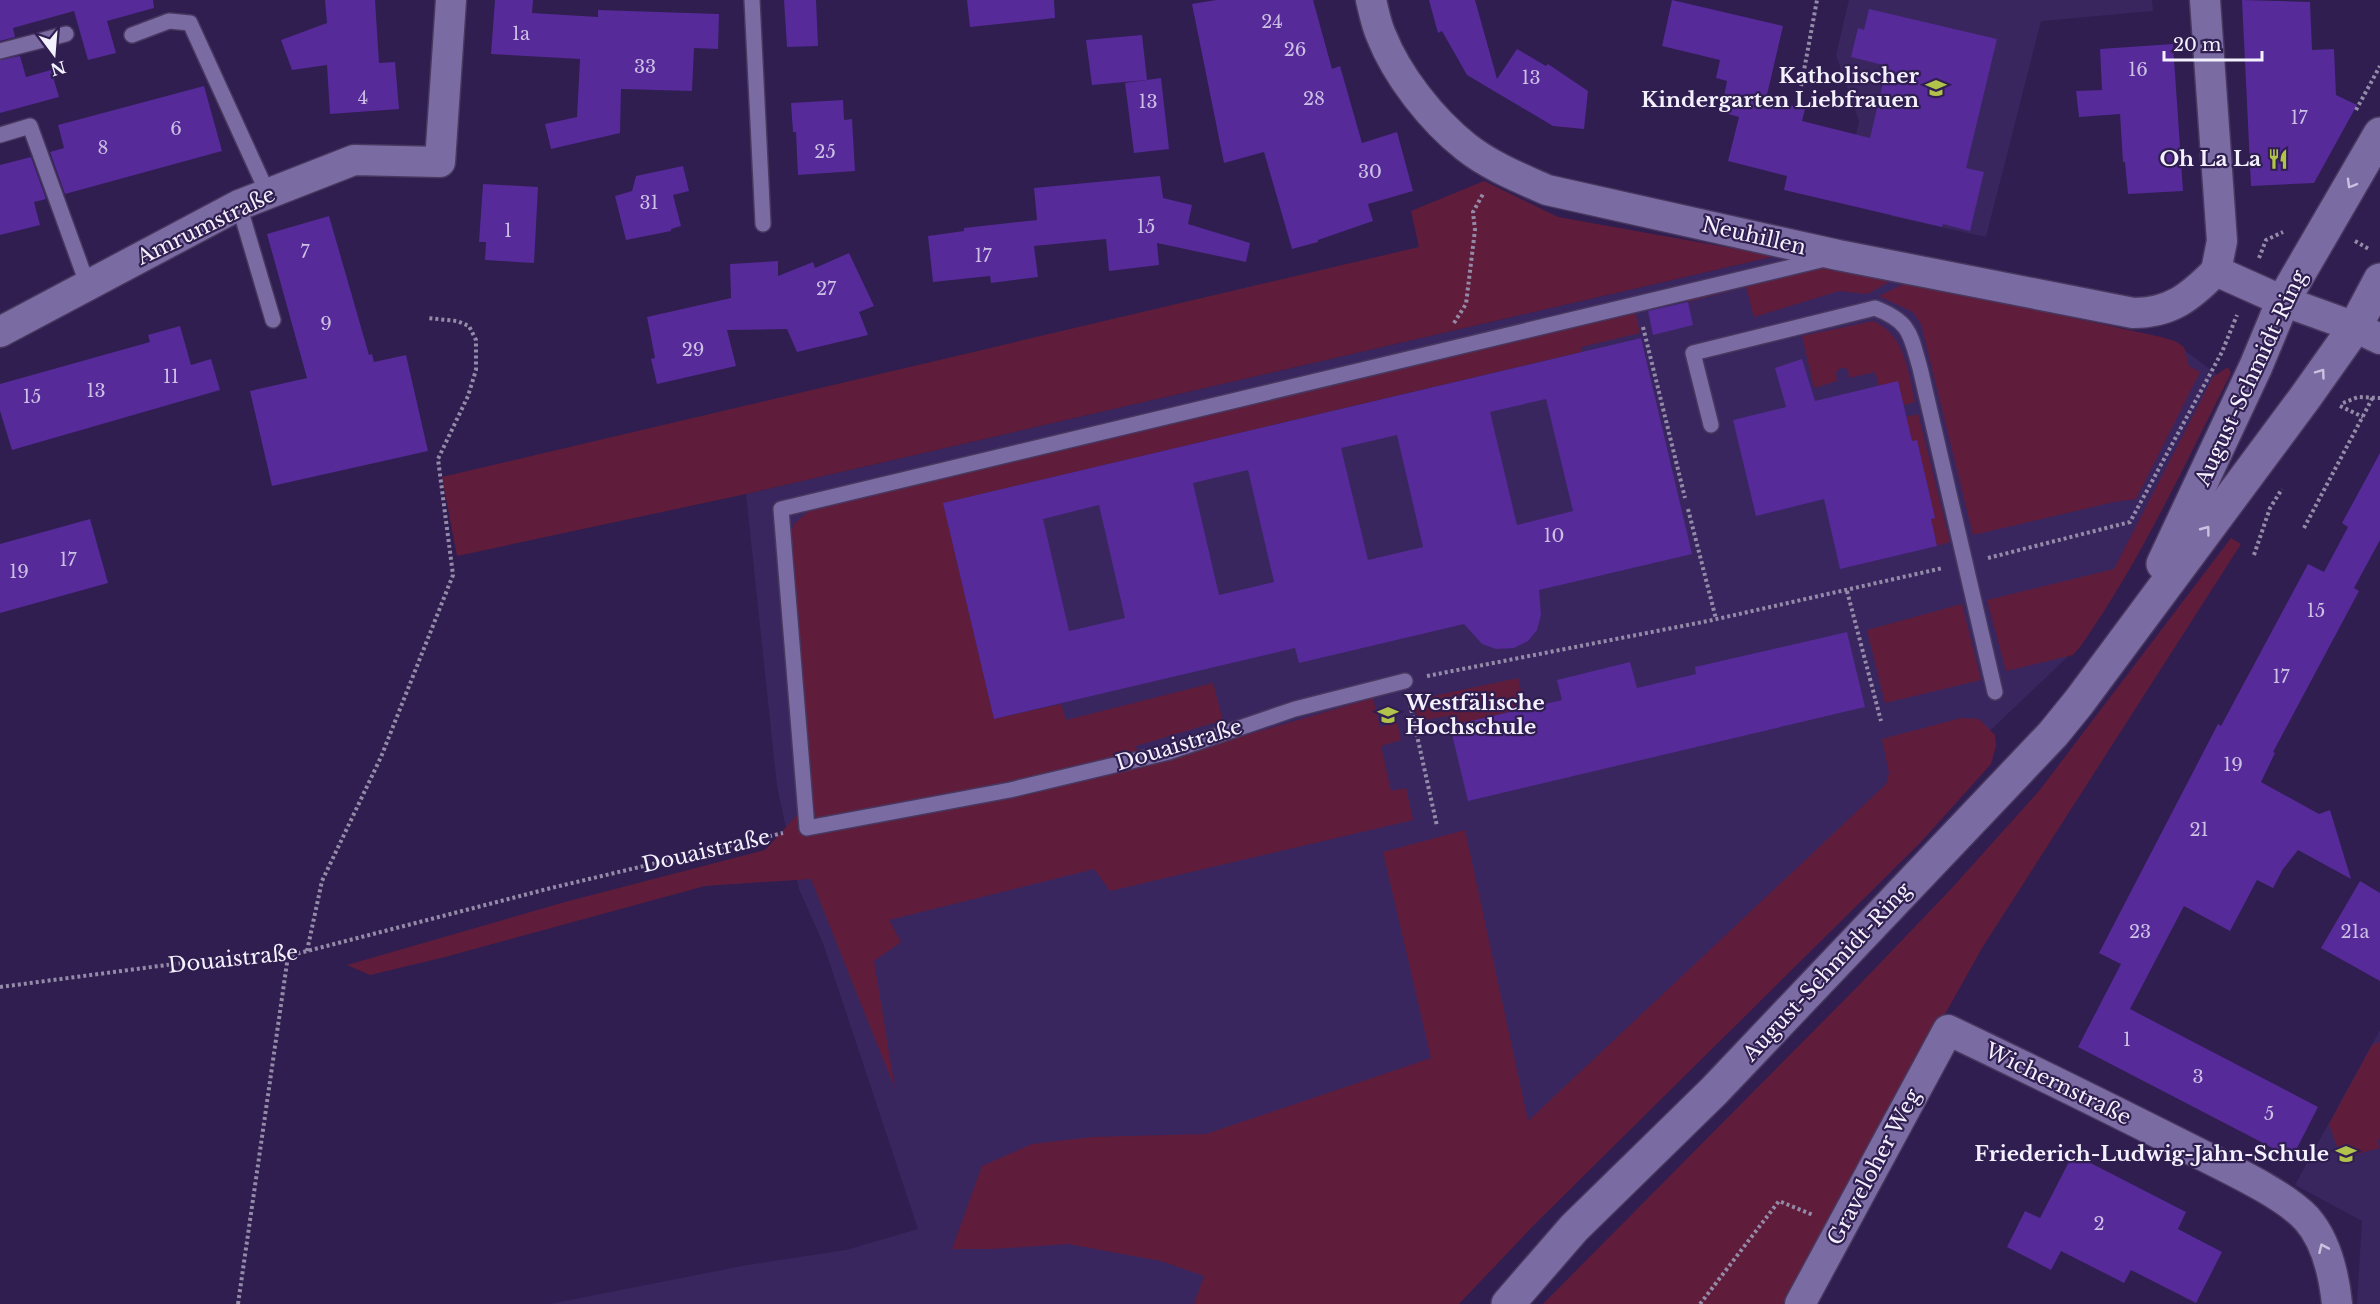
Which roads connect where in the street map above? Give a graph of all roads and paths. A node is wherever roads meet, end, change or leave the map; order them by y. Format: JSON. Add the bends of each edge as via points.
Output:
{"nodes":[{"id":1,"x":451,"y":0,"type":"edge"},
{"id":2,"x":752,"y":0,"type":"edge"},
{"id":3,"x":1371,"y":0,"type":"edge"},
{"id":4,"x":1817,"y":0,"type":"edge"},
{"id":5,"x":2205,"y":0,"type":"edge"},
{"id":6,"x":66,"y":34,"type":"dead end"},
{"id":7,"x":132,"y":35,"type":"dead end"},
{"id":8,"x":0,"y":51,"type":"edge"},
{"id":9,"x":1800,"y":92,"type":"dead end"},
{"id":10,"x":2380,"y":134,"type":"edge"},
{"id":11,"x":0,"y":135,"type":"edge"},
{"id":12,"x":268,"y":194,"type":"junction"},
{"id":13,"x":239,"y":205,"type":"junction"},
{"id":14,"x":1473,"y":212,"type":"dead end"},
{"id":15,"x":763,"y":224,"type":"dead end"},
{"id":16,"x":1838,"y":255,"type":"junction"},
{"id":17,"x":2216,"y":272,"type":"junction"},
{"id":18,"x":2380,"y":280,"type":"edge"},
{"id":19,"x":88,"y":286,"type":"junction"},
{"id":20,"x":2283,"y":302,"type":"junction"},
{"id":21,"x":1637,"y":303,"type":"junction"},
{"id":22,"x":427,"y":318,"type":"dead end"},
{"id":23,"x":273,"y":320,"type":"dead end"},
{"id":24,"x":0,"y":332,"type":"edge"},
{"id":25,"x":2368,"y":333,"type":"edge"},
{"id":26,"x":1450,"y":347,"type":"junction"},
{"id":27,"x":2222,"y":352,"type":"dead end"},
{"id":28,"x":2373,"y":398,"type":"junction"},
{"id":29,"x":2380,"y":398,"type":"edge"},
{"id":30,"x":2338,"y":405,"type":"junction"},
{"id":31,"x":2334,"y":410,"type":"dead end"},
{"id":32,"x":2363,"y":417,"type":"junction"},
{"id":33,"x":1710,"y":425,"type":"dead end"},
{"id":34,"x":2283,"y":488,"type":"dead end"},
{"id":35,"x":1686,"y":498,"type":"dead end"},
{"id":36,"x":1688,"y":508,"type":"dead end"},
{"id":37,"x":2304,"y":528,"type":"dead end"},
{"id":38,"x":2254,"y":555,"type":"dead end"},
{"id":39,"x":1988,"y":558,"type":"dead end"},
{"id":40,"x":1932,"y":571,"type":"dead end"},
{"id":41,"x":1847,"y":591,"type":"junction"},
{"id":42,"x":1716,"y":619,"type":"junction"},
{"id":43,"x":2133,"y":628,"type":"junction"},
{"id":44,"x":1405,"y":681,"type":"junction"},
{"id":45,"x":1995,"y":692,"type":"dead end"},
{"id":46,"x":1881,"y":721,"type":"dead end"},
{"id":47,"x":1437,"y":826,"type":"dead end"},
{"id":48,"x":807,"y":828,"type":"junction"},
{"id":49,"x":307,"y":951,"type":"junction"},
{"id":50,"x":288,"y":956,"type":"junction"},
{"id":51,"x":0,"y":987,"type":"edge"},
{"id":52,"x":1948,"y":1030,"type":"joint"},
{"id":53,"x":1842,"y":1227,"type":"junction"},
{"id":54,"x":237,"y":1304,"type":"edge"},
{"id":55,"x":1508,"y":1304,"type":"edge"},
{"id":56,"x":1700,"y":1304,"type":"edge"},
{"id":57,"x":1800,"y":1304,"type":"edge"},
{"id":58,"x":2337,"y":1304,"type":"edge"}],
"edges":[{"from":1,"to":12,"type":"street","name":"Amrumstraße","via":[[440,162],[354,160]]},
{"from":2,"to":15,"type":"lane"},
{"from":3,"to":16,"type":"street","name":"Neuhillen","via":[[1381,36],[1430,115],[1467,148],[1503,170],[1547,190]]},
{"from":4,"to":9,"type":"path"},
{"from":5,"to":17,"type":"street","via":[[2222,241]]},
{"from":6,"to":8,"type":"lane"},
{"from":7,"to":12,"type":"lane","via":[[170,21],[190,23]]},
{"from":10,"to":20,"type":"main road","name":"August-Schmidt-Ring","one_way":true},
{"from":11,"to":19,"type":"lane","via":[[30,126]]},
{"from":12,"to":13,"type":"street","name":"Amrumstraße"},
{"from":13,"to":19,"type":"street","name":"Amrumstraße"},
{"from":13,"to":23,"type":"lane"},
{"from":14,"to":26,"type":"path","via":[[1475,230],[1466,304],[1453,325]]},
{"from":16,"to":17,"type":"street","name":"Neuhillen","via":[[2133,313],[2168,309],[2194,294]]},
{"from":16,"to":21,"type":"lane"},
{"from":17,"to":20,"type":"street"},
{"from":18,"to":25,"type":"main road","name":"August-Schmidt-Ring"},
{"from":19,"to":24,"type":"street","name":"Amrumstraße"},
{"from":20,"to":25,"type":"street"},
{"from":20,"to":43,"type":"main road","name":"August-Schmidt-Ring"},
{"from":21,"to":26,"type":"lane"},
{"from":21,"to":35,"type":"path"},
{"from":22,"to":49,"type":"path","via":[[469,326],[476,340],[476,370],[468,396],[438,459],[453,575],[381,757],[322,881]]},
{"from":43,"to":25,"type":"main road","name":"August-Schmidt-Ring","one_way":true},
{"from":26,"to":48,"type":"lane","via":[[781,509]]},
{"from":27,"to":39,"type":"path","via":[[2130,522]]},
{"from":28,"to":29,"type":"path"},
{"from":28,"to":30,"type":"path","via":[[2358,397]]},
{"from":28,"to":32,"type":"path"},
{"from":30,"to":31,"type":"path"},
{"from":30,"to":32,"type":"path"},
{"from":32,"to":37,"type":"path"},
{"from":33,"to":45,"type":"lane","via":[[1692,353],[1875,308],[1892,315],[1908,329]]},
{"from":34,"to":38,"type":"path","via":[[2270,508]]},
{"from":36,"to":42,"type":"path"},
{"from":40,"to":41,"type":"path"},
{"from":41,"to":42,"type":"path"},
{"from":41,"to":46,"type":"path"},
{"from":42,"to":44,"type":"path"},
{"from":43,"to":55,"type":"main road","name":"August-Schmidt-Ring","via":[[2052,734],[1714,1091],[1574,1228]]},
{"from":44,"to":47,"type":"path"},
{"from":44,"to":48,"type":"lane","name":"Douaistraße","via":[[1295,709],[1169,752],[1010,790]]},
{"from":48,"to":49,"type":"path","name":"Douaistraße","via":[[569,883]]},
{"from":49,"to":50,"type":"path","name":"Douaistraße"},
{"from":50,"to":51,"type":"path","name":"Douaistraße","via":[[250,954]]},
{"from":50,"to":54,"type":"path"},
{"from":52,"to":53,"type":"street","name":"Graveloher Weg"},
{"from":58,"to":52,"type":"street","name":"Wichernstraße","one_way":true,"via":[[2325,1248],[2306,1218],[2291,1206],[2155,1131]]},
{"from":53,"to":56,"type":"path","via":[[1779,1201]]},
{"from":53,"to":57,"type":"street","name":"Graveloher Weg"}]}
